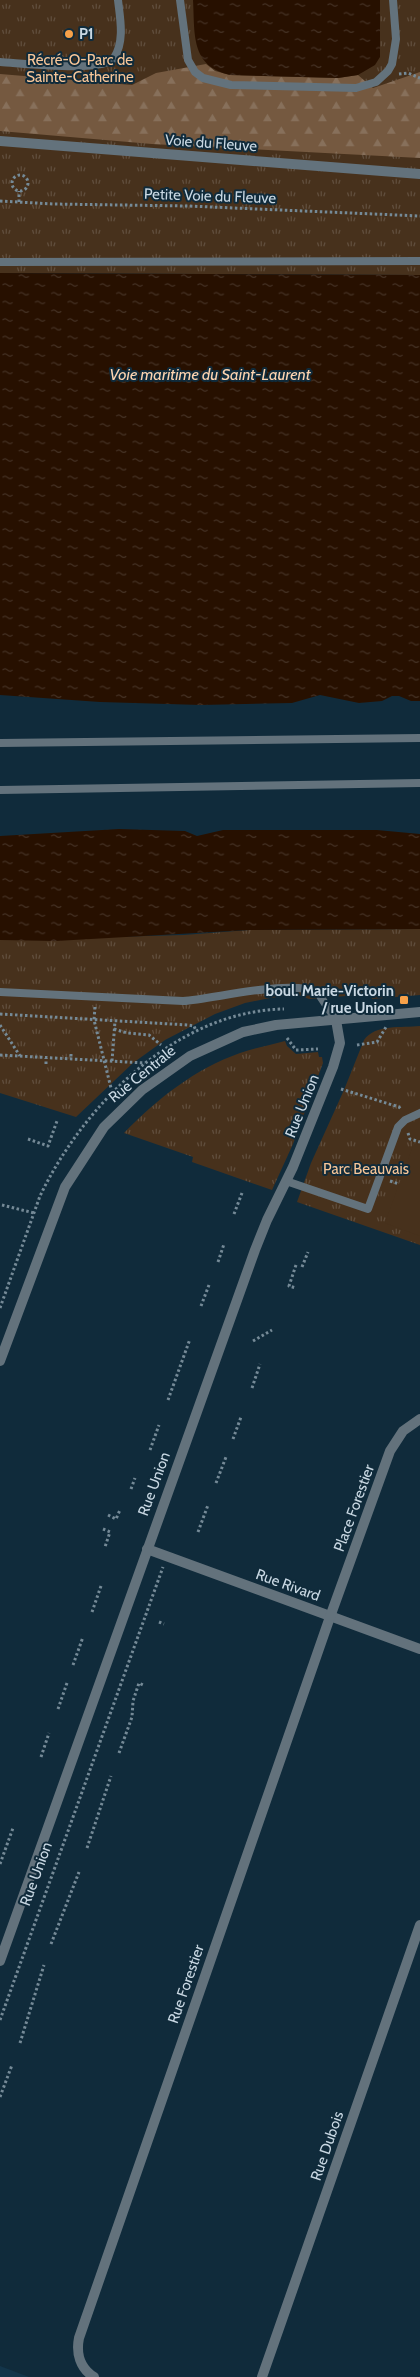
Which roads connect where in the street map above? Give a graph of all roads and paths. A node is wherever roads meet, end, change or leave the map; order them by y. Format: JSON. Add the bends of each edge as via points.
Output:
{"nodes":[{"id":1,"x":118,"y":0,"type":"edge"},
{"id":2,"x":180,"y":0,"type":"edge"},
{"id":3,"x":393,"y":0,"type":"edge"},
{"id":4,"x":0,"y":62,"type":"edge"},
{"id":5,"x":397,"y":74,"type":"dead end"},
{"id":6,"x":420,"y":78,"type":"edge"},
{"id":7,"x":0,"y":141,"type":"edge"},
{"id":8,"x":420,"y":174,"type":"edge"},
{"id":9,"x":19,"y":191,"type":"junction"},
{"id":10,"x":0,"y":201,"type":"edge"},
{"id":11,"x":19,"y":202,"type":"junction"},
{"id":12,"x":420,"y":216,"type":"edge"},
{"id":13,"x":420,"y":260,"type":"edge"},
{"id":14,"x":0,"y":262,"type":"edge"},
{"id":15,"x":420,"y":738,"type":"edge"},
{"id":16,"x":0,"y":743,"type":"edge"},
{"id":17,"x":420,"y":783,"type":"edge"},
{"id":18,"x":0,"y":790,"type":"edge"},
{"id":19,"x":0,"y":992,"type":"edge"},
{"id":20,"x":420,"y":1012,"type":"edge"},
{"id":21,"x":0,"y":1014,"type":"edge"},
{"id":22,"x":94,"y":1020,"type":"junction"},
{"id":23,"x":336,"y":1020,"type":"junction"},
{"id":24,"x":115,"y":1021,"type":"junction"},
{"id":25,"x":0,"y":1025,"type":"edge"},
{"id":26,"x":386,"y":1027,"type":"dead end"},
{"id":27,"x":114,"y":1030,"type":"junction"},
{"id":28,"x":196,"y":1031,"type":"dead end"},
{"id":29,"x":287,"y":1038,"type":"dead end"},
{"id":30,"x":162,"y":1045,"type":"dead end"},
{"id":31,"x":358,"y":1045,"type":"dead end"},
{"id":32,"x":318,"y":1049,"type":"dead end"},
{"id":33,"x":71,"y":1054,"type":"dead end"},
{"id":34,"x":0,"y":1055,"type":"edge"},
{"id":35,"x":20,"y":1056,"type":"junction"},
{"id":36,"x":46,"y":1058,"type":"junction"},
{"id":37,"x":71,"y":1059,"type":"junction"},
{"id":38,"x":104,"y":1061,"type":"junction"},
{"id":39,"x":112,"y":1061,"type":"junction"},
{"id":40,"x":146,"y":1063,"type":"dead end"},
{"id":41,"x":46,"y":1064,"type":"dead end"},
{"id":42,"x":341,"y":1090,"type":"dead end"},
{"id":43,"x":112,"y":1092,"type":"dead end"},
{"id":44,"x":402,"y":1110,"type":"dead end"},
{"id":45,"x":420,"y":1113,"type":"edge"},
{"id":46,"x":57,"y":1121,"type":"dead end"},
{"id":47,"x":28,"y":1139,"type":"dead end"},
{"id":48,"x":410,"y":1139,"type":"dead end"},
{"id":49,"x":420,"y":1142,"type":"edge"},
{"id":50,"x":52,"y":1173,"type":"dead end"},
{"id":51,"x":286,"y":1181,"type":"junction"},
{"id":52,"x":242,"y":1193,"type":"dead end"},
{"id":53,"x":2,"y":1205,"type":"dead end"},
{"id":54,"x":34,"y":1213,"type":"junction"},
{"id":55,"x":234,"y":1214,"type":"dead end"},
{"id":56,"x":224,"y":1244,"type":"dead end"},
{"id":57,"x":308,"y":1252,"type":"dead end"},
{"id":58,"x":218,"y":1262,"type":"dead end"},
{"id":59,"x":296,"y":1265,"type":"dead end"},
{"id":60,"x":302,"y":1267,"type":"dead end"},
{"id":61,"x":209,"y":1285,"type":"dead end"},
{"id":62,"x":296,"y":1288,"type":"dead end"},
{"id":63,"x":201,"y":1306,"type":"dead end"},
{"id":64,"x":0,"y":1308,"type":"edge"},
{"id":65,"x":272,"y":1330,"type":"dead end"},
{"id":66,"x":190,"y":1339,"type":"dead end"},
{"id":67,"x":253,"y":1341,"type":"dead end"},
{"id":68,"x":0,"y":1362,"type":"edge"},
{"id":69,"x":260,"y":1364,"type":"dead end"},
{"id":70,"x":252,"y":1388,"type":"dead end"},
{"id":71,"x":168,"y":1400,"type":"dead end"},
{"id":72,"x":241,"y":1417,"type":"dead end"},
{"id":73,"x":420,"y":1419,"type":"edge"},
{"id":74,"x":159,"y":1425,"type":"dead end"},
{"id":75,"x":233,"y":1439,"type":"dead end"},
{"id":76,"x":150,"y":1450,"type":"dead end"},
{"id":77,"x":226,"y":1457,"type":"dead end"},
{"id":78,"x":135,"y":1478,"type":"dead end"},
{"id":79,"x":216,"y":1483,"type":"dead end"},
{"id":80,"x":131,"y":1489,"type":"dead end"},
{"id":81,"x":208,"y":1505,"type":"dead end"},
{"id":82,"x":120,"y":1510,"type":"dead end"},
{"id":83,"x":108,"y":1515,"type":"dead end"},
{"id":84,"x":103,"y":1529,"type":"dead end"},
{"id":85,"x":198,"y":1532,"type":"dead end"},
{"id":86,"x":106,"y":1547,"type":"dead end"},
{"id":87,"x":147,"y":1549,"type":"junction"},
{"id":88,"x":162,"y":1570,"type":"dead end"},
{"id":89,"x":101,"y":1586,"type":"dead end"},
{"id":90,"x":92,"y":1612,"type":"dead end"},
{"id":91,"x":330,"y":1617,"type":"junction"},
{"id":92,"x":159,"y":1622,"type":"dead end"},
{"id":93,"x":164,"y":1624,"type":"dead end"},
{"id":94,"x":83,"y":1637,"type":"dead end"},
{"id":95,"x":420,"y":1649,"type":"edge"},
{"id":96,"x":73,"y":1665,"type":"dead end"},
{"id":97,"x":67,"y":1684,"type":"dead end"},
{"id":98,"x":142,"y":1685,"type":"dead end"},
{"id":99,"x":58,"y":1709,"type":"dead end"},
{"id":100,"x":50,"y":1733,"type":"dead end"},
{"id":101,"x":119,"y":1753,"type":"dead end"},
{"id":102,"x":41,"y":1757,"type":"dead end"},
{"id":103,"x":111,"y":1776,"type":"dead end"},
{"id":104,"x":13,"y":1828,"type":"dead end"},
{"id":105,"x":87,"y":1848,"type":"dead end"},
{"id":106,"x":0,"y":1864,"type":"edge"},
{"id":107,"x":79,"y":1872,"type":"dead end"},
{"id":108,"x":420,"y":1925,"type":"edge"},
{"id":109,"x":51,"y":1944,"type":"dead end"},
{"id":110,"x":0,"y":1960,"type":"edge"},
{"id":111,"x":44,"y":1965,"type":"dead end"},
{"id":112,"x":0,"y":2020,"type":"edge"},
{"id":113,"x":20,"y":2043,"type":"dead end"},
{"id":114,"x":12,"y":2065,"type":"dead end"},
{"id":115,"x":0,"y":2097,"type":"edge"},
{"id":116,"x":94,"y":2377,"type":"edge"},
{"id":117,"x":262,"y":2377,"type":"edge"}],
"edges":[{"from":1,"to":4,"type":"lane","via":[[120,43],[110,63],[93,67]]},
{"from":2,"to":3,"type":"lane","via":[[188,60],[202,78],[231,85],[356,88],[376,82],[392,64],[396,39]]},
{"from":5,"to":6,"type":"path","via":[[408,73]]},
{"from":7,"to":8,"type":"street","name":"Voie du Fleuve"},
{"from":9,"to":9,"type":"path","via":[[24,190],[28,183],[22,175],[16,176],[12,182]]},
{"from":9,"to":11,"type":"path"},
{"from":10,"to":11,"type":"path","name":"Petite Voie du Fleuve"},
{"from":11,"to":12,"type":"path","name":"Petite Voie du Fleuve","via":[[208,206]]},
{"from":13,"to":14,"type":"lane"},
{"from":15,"to":16,"type":"lane"},
{"from":17,"to":18,"type":"lane"},
{"from":19,"to":23,"type":"lane","via":[[183,1001],[272,988],[298,988],[318,993]]},
{"from":20,"to":23,"type":"street","name":"Rue Centrale"},
{"from":21,"to":22,"type":"path"},
{"from":22,"to":24,"type":"path"},
{"from":22,"to":38,"type":"path"},
{"from":23,"to":51,"type":"street","name":"Rue Union","via":[[340,1043],[333,1067]]},
{"from":23,"to":68,"type":"street","name":"Rue Centrale","via":[[260,1028],[224,1039],[172,1066],[115,1115],[94,1140],[65,1186]]},
{"from":24,"to":27,"type":"path"},
{"from":24,"to":28,"type":"path","via":[[194,1026]]},
{"from":25,"to":35,"type":"path"},
{"from":26,"to":31,"type":"path","via":[[377,1042]]},
{"from":27,"to":30,"type":"path","via":[[149,1035]]},
{"from":27,"to":39,"type":"path"},
{"from":29,"to":32,"type":"path","via":[[296,1050]]},
{"from":33,"to":37,"type":"path"},
{"from":34,"to":35,"type":"path"},
{"from":35,"to":36,"type":"path"},
{"from":36,"to":37,"type":"path"},
{"from":36,"to":41,"type":"path"},
{"from":37,"to":38,"type":"path"},
{"from":38,"to":39,"type":"path"},
{"from":38,"to":43,"type":"path"},
{"from":39,"to":40,"type":"path"},
{"from":42,"to":44,"type":"path"},
{"from":45,"to":51,"type":"lane","via":[[404,1120],[398,1127],[368,1210]]},
{"from":46,"to":47,"type":"path","via":[[48,1146]]},
{"from":48,"to":49,"type":"path"},
{"from":50,"to":54,"type":"path"},
{"from":51,"to":87,"type":"street","name":"Rue Union","via":[[266,1220]]},
{"from":52,"to":55,"type":"path"},
{"from":53,"to":54,"type":"path"},
{"from":54,"to":64,"type":"path"},
{"from":56,"to":58,"type":"path"},
{"from":57,"to":60,"type":"path"},
{"from":59,"to":62,"type":"path","via":[[289,1286]]},
{"from":61,"to":63,"type":"path"},
{"from":65,"to":67,"type":"path"},
{"from":66,"to":71,"type":"path"},
{"from":69,"to":70,"type":"path"},
{"from":72,"to":75,"type":"path"},
{"from":73,"to":91,"type":"street","name":"Place Forestier","via":[[403,1431],[390,1451]]},
{"from":74,"to":76,"type":"path"},
{"from":77,"to":79,"type":"path"},
{"from":78,"to":80,"type":"path"},
{"from":81,"to":85,"type":"path"},
{"from":82,"to":83,"type":"path","via":[[116,1519]]},
{"from":84,"to":86,"type":"path","via":[[110,1532]]},
{"from":87,"to":91,"type":"street","name":"Rue Rivard"},
{"from":87,"to":110,"type":"street","name":"Rue Union"},
{"from":88,"to":112,"type":"path","name":"Rue Union"},
{"from":89,"to":90,"type":"path"},
{"from":91,"to":95,"type":"street","name":"Rue Rivard"},
{"from":91,"to":116,"type":"street","name":"Rue Forestier","via":[[79,2338],[80,2362]]},
{"from":92,"to":93,"type":"path"},
{"from":94,"to":96,"type":"path"},
{"from":97,"to":99,"type":"path"},
{"from":98,"to":101,"type":"path","via":[[139,1684],[133,1701],[132,1718]]},
{"from":100,"to":102,"type":"path"},
{"from":103,"to":105,"type":"path"},
{"from":104,"to":106,"type":"path"},
{"from":107,"to":109,"type":"path"},
{"from":108,"to":117,"type":"street","name":"Rue Dubois"},
{"from":111,"to":113,"type":"path"},
{"from":114,"to":115,"type":"path"}]}
